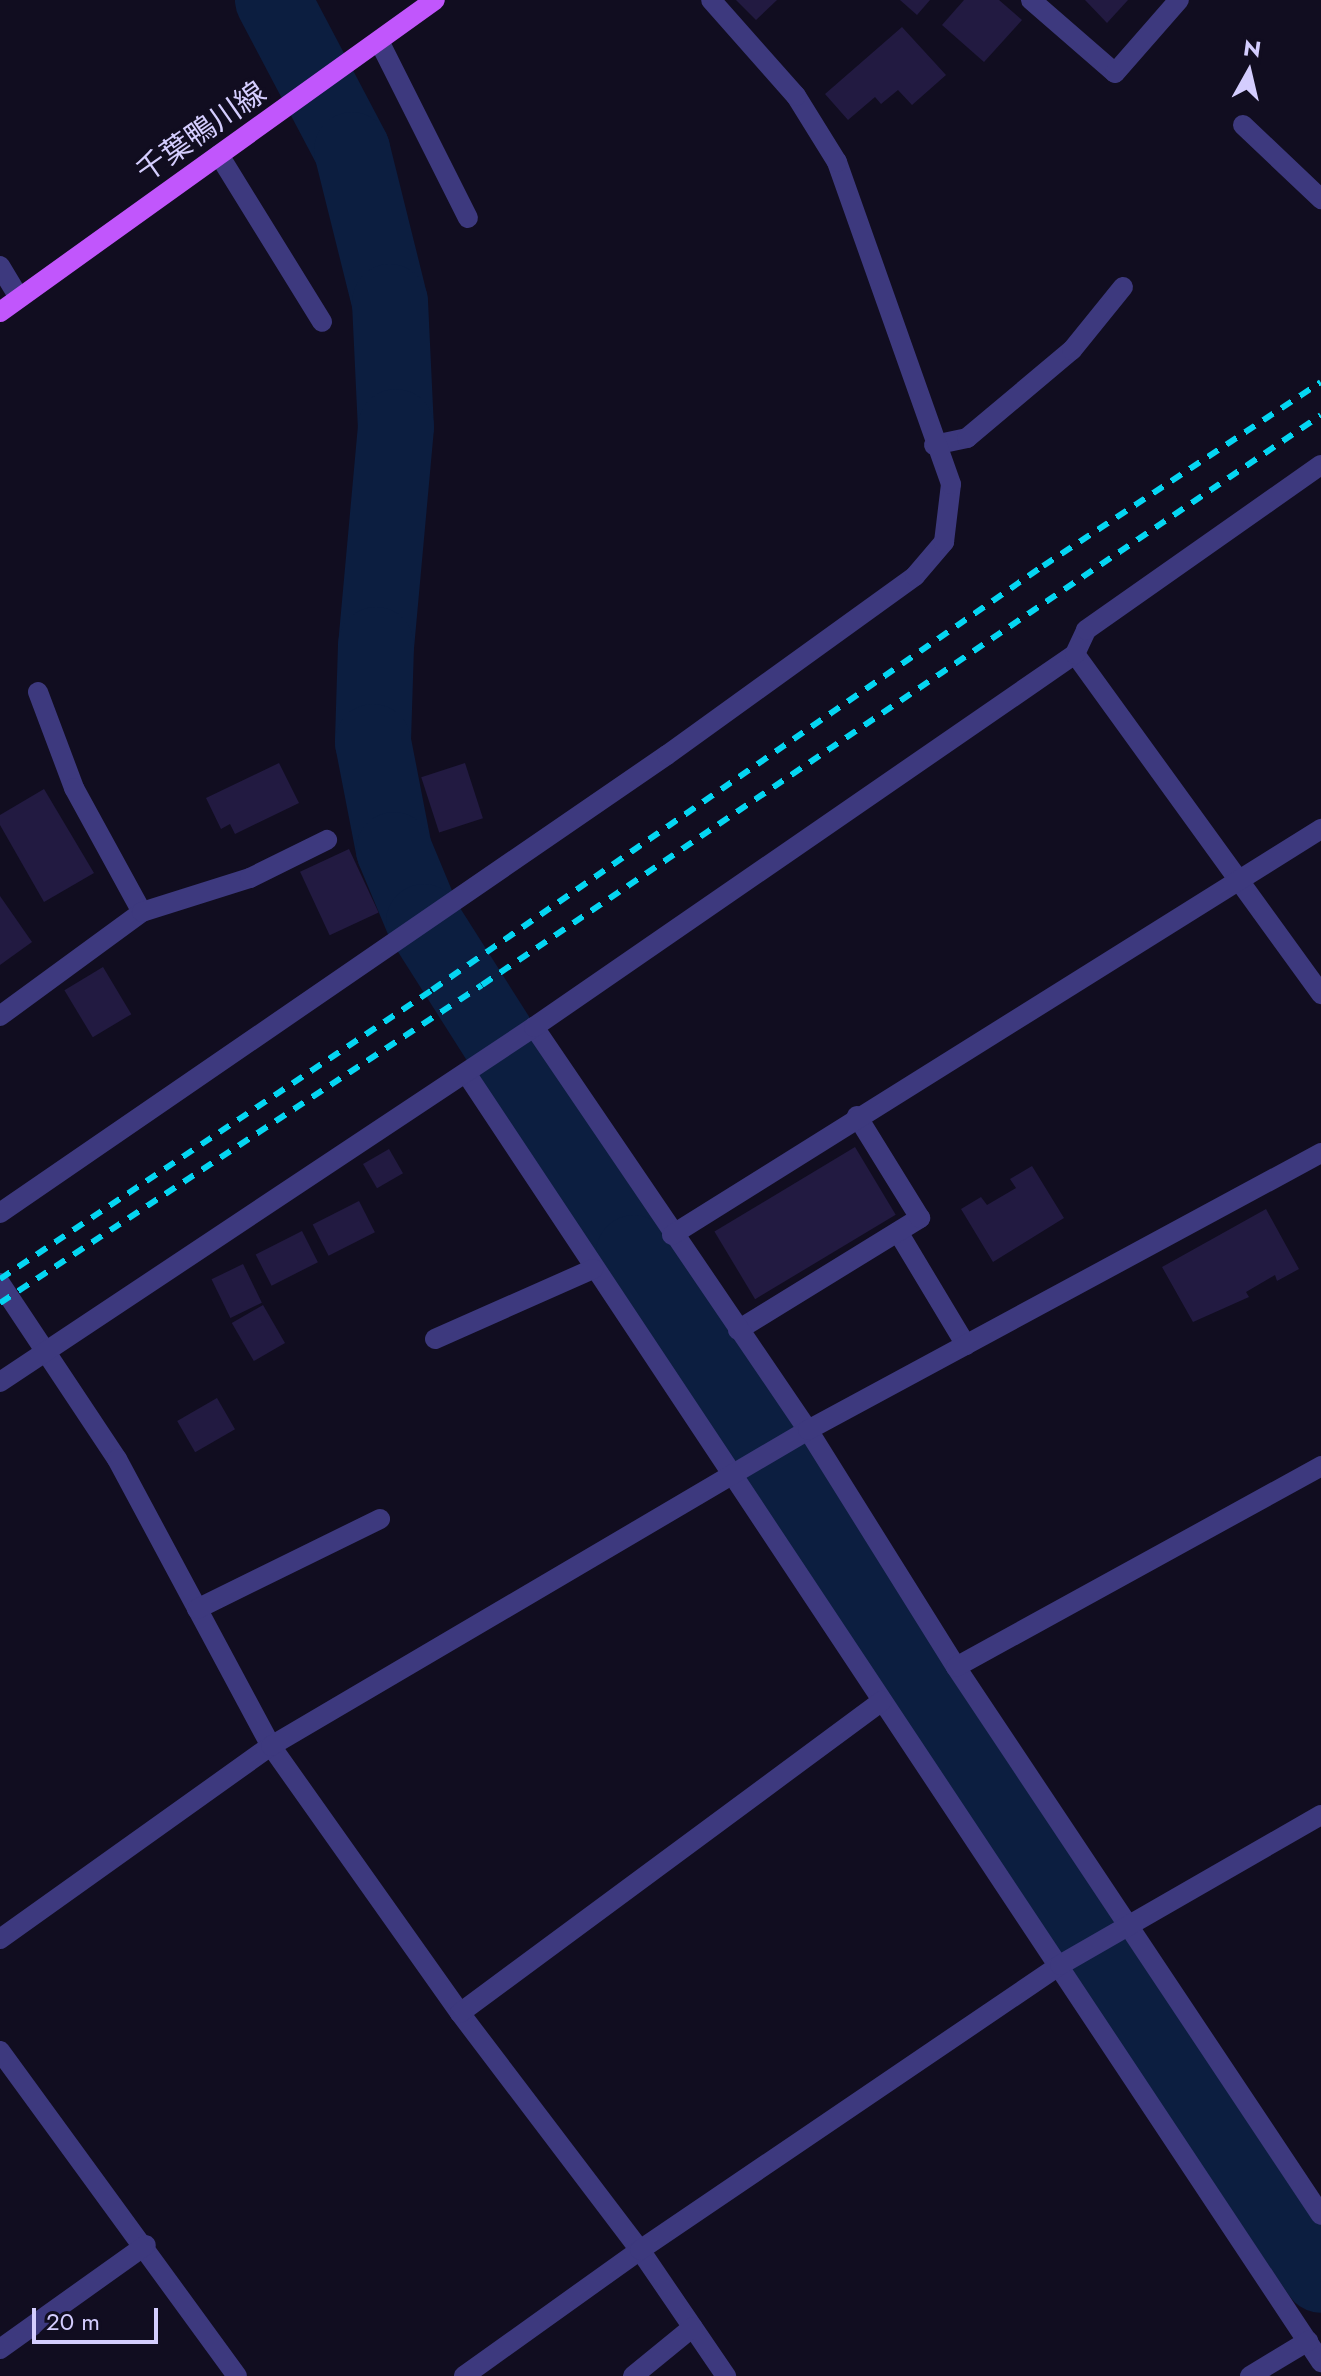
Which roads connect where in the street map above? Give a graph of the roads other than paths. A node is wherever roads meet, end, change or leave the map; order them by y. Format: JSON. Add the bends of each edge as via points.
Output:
{"nodes":[{"id":1,"x":435,"y":0,"type":"edge"},
{"id":2,"x":711,"y":0,"type":"edge"},
{"id":3,"x":1031,"y":0,"type":"edge"},
{"id":4,"x":1179,"y":0,"type":"edge"},
{"id":5,"x":379,"y":41,"type":"junction"},
{"id":6,"x":1243,"y":125,"type":"dead end"},
{"id":7,"x":219,"y":155,"type":"junction"},
{"id":8,"x":1321,"y":199,"type":"edge"},
{"id":9,"x":468,"y":218,"type":"dead end"},
{"id":10,"x":0,"y":266,"type":"edge"},
{"id":11,"x":1123,"y":287,"type":"dead end"},
{"id":12,"x":19,"y":298,"type":"junction"},
{"id":13,"x":0,"y":312,"type":"edge"},
{"id":14,"x":322,"y":322,"type":"dead end"},
{"id":15,"x":934,"y":445,"type":"junction"},
{"id":16,"x":1321,"y":465,"type":"edge"},
{"id":17,"x":1075,"y":654,"type":"junction"},
{"id":18,"x":38,"y":692,"type":"dead end"},
{"id":19,"x":1321,"y":829,"type":"edge"},
{"id":20,"x":327,"y":840,"type":"dead end"},
{"id":21,"x":1241,"y":882,"type":"junction"},
{"id":22,"x":142,"y":912,"type":"junction"},
{"id":23,"x":1321,"y":994,"type":"edge"},
{"id":24,"x":0,"y":1016,"type":"edge"},
{"id":25,"x":534,"y":1027,"type":"junction"},
{"id":26,"x":466,"y":1073,"type":"junction"},
{"id":27,"x":857,"y":1116,"type":"junction"},
{"id":28,"x":1321,"y":1153,"type":"edge"},
{"id":29,"x":0,"y":1213,"type":"edge"},
{"id":30,"x":898,"y":1232,"type":"junction"},
{"id":31,"x":672,"y":1235,"type":"junction"},
{"id":32,"x":593,"y":1269,"type":"junction"},
{"id":33,"x":0,"y":1283,"type":"edge"},
{"id":34,"x":738,"y":1330,"type":"junction"},
{"id":35,"x":435,"y":1339,"type":"dead end"},
{"id":36,"x":966,"y":1345,"type":"junction"},
{"id":37,"x":44,"y":1351,"type":"junction"},
{"id":38,"x":0,"y":1382,"type":"edge"},
{"id":39,"x":808,"y":1430,"type":"junction"},
{"id":40,"x":1321,"y":1466,"type":"edge"},
{"id":41,"x":731,"y":1476,"type":"junction"},
{"id":42,"x":380,"y":1519,"type":"dead end"},
{"id":43,"x":197,"y":1609,"type":"junction"},
{"id":44,"x":956,"y":1667,"type":"junction"},
{"id":45,"x":882,"y":1701,"type":"junction"},
{"id":46,"x":271,"y":1746,"type":"junction"},
{"id":47,"x":1321,"y":1815,"type":"edge"},
{"id":48,"x":1128,"y":1922,"type":"junction"},
{"id":49,"x":0,"y":1939,"type":"edge"},
{"id":50,"x":1060,"y":1965,"type":"junction"},
{"id":51,"x":460,"y":2013,"type":"junction"},
{"id":52,"x":0,"y":2051,"type":"edge"},
{"id":53,"x":1321,"y":2215,"type":"edge"},
{"id":54,"x":146,"y":2245,"type":"junction"},
{"id":55,"x":640,"y":2250,"type":"junction"},
{"id":56,"x":693,"y":2327,"type":"junction"},
{"id":57,"x":1308,"y":2341,"type":"junction"},
{"id":58,"x":0,"y":2349,"type":"edge"},
{"id":59,"x":1321,"y":2362,"type":"edge"},
{"id":60,"x":237,"y":2376,"type":"edge"},
{"id":61,"x":464,"y":2376,"type":"edge"},
{"id":62,"x":633,"y":2376,"type":"edge"},
{"id":63,"x":726,"y":2376,"type":"edge"},
{"id":64,"x":1250,"y":2376,"type":"edge"}],
"edges":[{"from":1,"to":5,"type":"main road","name":"千葉鴨川線"},
{"from":2,"to":15,"type":"street","via":[[796,96],[837,162]]},
{"from":3,"to":4,"type":"street","via":[[1115,73]]},
{"from":5,"to":7,"type":"main road","name":"千葉鴨川線"},
{"from":5,"to":9,"type":"street"},
{"from":6,"to":8,"type":"street"},
{"from":7,"to":12,"type":"main road","name":"千葉鴨川線"},
{"from":7,"to":14,"type":"street"},
{"from":10,"to":12,"type":"street"},
{"from":11,"to":15,"type":"street","via":[[1072,350],[967,438]]},
{"from":12,"to":13,"type":"main road","name":"千葉鴨川線"},
{"from":15,"to":29,"type":"street","via":[[951,484],[944,542],[915,576],[667,755]]},
{"from":16,"to":17,"type":"street","via":[[1086,630]]},
{"from":17,"to":21,"type":"street"},
{"from":17,"to":25,"type":"street"},
{"from":18,"to":22,"type":"street","via":[[74,788]]},
{"from":19,"to":21,"type":"street"},
{"from":20,"to":22,"type":"street","via":[[250,878]]},
{"from":21,"to":23,"type":"street"},
{"from":21,"to":27,"type":"street"},
{"from":22,"to":24,"type":"street"},
{"from":25,"to":26,"type":"street"},
{"from":25,"to":31,"type":"street"},
{"from":26,"to":32,"type":"street"},
{"from":26,"to":37,"type":"street"},
{"from":27,"to":30,"type":"street","via":[[920,1218]]},
{"from":27,"to":31,"type":"street"},
{"from":28,"to":36,"type":"street"},
{"from":30,"to":34,"type":"street"},
{"from":30,"to":36,"type":"street"},
{"from":31,"to":34,"type":"street"},
{"from":32,"to":35,"type":"street"},
{"from":32,"to":41,"type":"street"},
{"from":33,"to":37,"type":"street"},
{"from":34,"to":39,"type":"street"},
{"from":36,"to":39,"type":"street"},
{"from":37,"to":38,"type":"street"},
{"from":37,"to":43,"type":"street","via":[[117,1459]]},
{"from":39,"to":41,"type":"street"},
{"from":39,"to":44,"type":"street"},
{"from":40,"to":44,"type":"street"},
{"from":41,"to":45,"type":"street"},
{"from":41,"to":46,"type":"street"},
{"from":42,"to":43,"type":"street"},
{"from":43,"to":46,"type":"street"},
{"from":44,"to":48,"type":"street"},
{"from":45,"to":50,"type":"street"},
{"from":45,"to":51,"type":"street"},
{"from":46,"to":49,"type":"street"},
{"from":46,"to":51,"type":"street"},
{"from":47,"to":48,"type":"street"},
{"from":48,"to":50,"type":"street"},
{"from":48,"to":53,"type":"street"},
{"from":50,"to":55,"type":"street"},
{"from":50,"to":57,"type":"street"},
{"from":51,"to":55,"type":"street"},
{"from":52,"to":54,"type":"street"},
{"from":54,"to":58,"type":"street"},
{"from":54,"to":60,"type":"street"},
{"from":55,"to":56,"type":"street"},
{"from":55,"to":61,"type":"street"},
{"from":56,"to":62,"type":"street"},
{"from":56,"to":63,"type":"street"},
{"from":57,"to":59,"type":"street"},
{"from":57,"to":64,"type":"street"}]}
